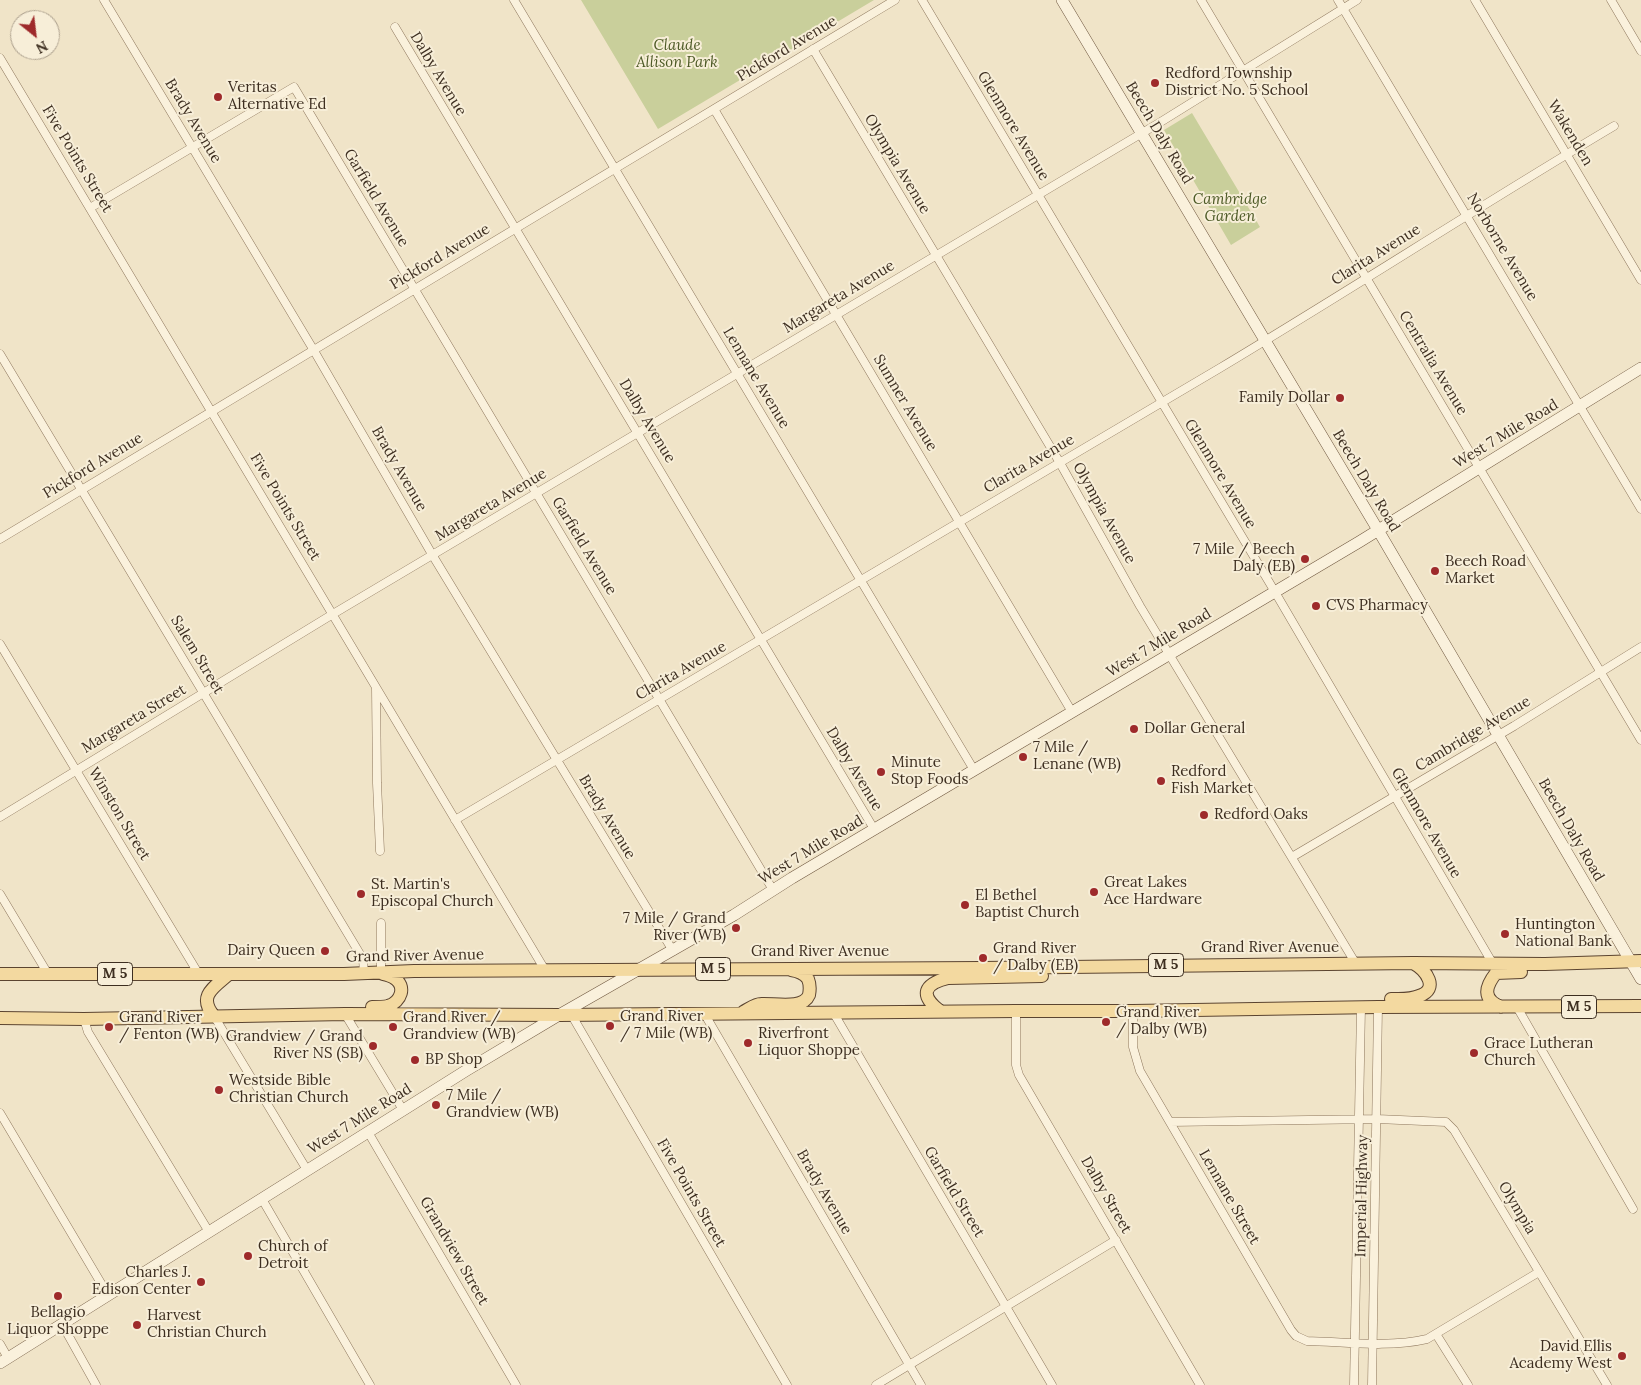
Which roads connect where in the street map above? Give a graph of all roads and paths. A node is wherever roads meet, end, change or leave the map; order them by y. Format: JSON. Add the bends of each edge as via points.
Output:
{"nodes":[{"id":1,"x":104,"y":0,"type":"edge"},
{"id":2,"x":514,"y":0,"type":"edge"},
{"id":3,"x":895,"y":0,"type":"edge"},
{"id":4,"x":922,"y":0,"type":"edge"},
{"id":5,"x":1062,"y":0,"type":"edge"},
{"id":6,"x":1201,"y":0,"type":"edge"},
{"id":7,"x":1338,"y":0,"type":"edge"},
{"id":8,"x":1357,"y":0,"type":"edge"},
{"id":9,"x":1475,"y":0,"type":"edge"},
{"id":10,"x":1611,"y":0,"type":"edge"},
{"id":11,"x":1343,"y":8,"type":"junction"},
{"id":12,"x":395,"y":27,"type":"dead end"},
{"id":13,"x":813,"y":49,"type":"junction"},
{"id":14,"x":1641,"y":52,"type":"edge"},
{"id":15,"x":0,"y":58,"type":"edge"},
{"id":16,"x":1243,"y":70,"type":"junction"},
{"id":17,"x":714,"y":109,"type":"junction"},
{"id":18,"x":1614,"y":126,"type":"dead end"},
{"id":19,"x":1142,"y":133,"type":"junction"},
{"id":20,"x":192,"y":146,"type":"junction"},
{"id":21,"x":1567,"y":154,"type":"junction"},
{"id":22,"x":614,"y":169,"type":"junction"},
{"id":23,"x":1038,"y":195,"type":"junction"},
{"id":24,"x":90,"y":208,"type":"junction"},
{"id":25,"x":1467,"y":216,"type":"junction"},
{"id":26,"x":514,"y":229,"type":"junction"},
{"id":27,"x":936,"y":255,"type":"junction"},
{"id":28,"x":1366,"y":278,"type":"junction"},
{"id":29,"x":1641,"y":280,"type":"edge"},
{"id":30,"x":414,"y":289,"type":"junction"},
{"id":31,"x":837,"y":314,"type":"junction"},
{"id":32,"x":1265,"y":340,"type":"junction"},
{"id":33,"x":313,"y":349,"type":"junction"},
{"id":34,"x":0,"y":354,"type":"edge"},
{"id":35,"x":1641,"y":368,"type":"edge"},
{"id":36,"x":737,"y":374,"type":"junction"},
{"id":37,"x":1161,"y":402,"type":"junction"},
{"id":38,"x":1580,"y":406,"type":"junction"},
{"id":39,"x":212,"y":411,"type":"junction"},
{"id":40,"x":638,"y":434,"type":"junction"},
{"id":41,"x":1060,"y":463,"type":"junction"},
{"id":42,"x":1479,"y":467,"type":"junction"},
{"id":43,"x":81,"y":490,"type":"junction"},
{"id":44,"x":537,"y":494,"type":"junction"},
{"id":45,"x":1641,"y":509,"type":"edge"},
{"id":46,"x":960,"y":521,"type":"junction"},
{"id":47,"x":1378,"y":530,"type":"junction"},
{"id":48,"x":0,"y":539,"type":"edge"},
{"id":49,"x":433,"y":556,"type":"junction"},
{"id":50,"x":862,"y":581,"type":"junction"},
{"id":51,"x":1275,"y":592,"type":"junction"},
{"id":52,"x":333,"y":614,"type":"junction"},
{"id":53,"x":761,"y":640,"type":"junction"},
{"id":54,"x":0,"y":644,"type":"edge"},
{"id":55,"x":1641,"y":647,"type":"edge"},
{"id":56,"x":1170,"y":654,"type":"junction"},
{"id":57,"x":1600,"y":672,"type":"junction"},
{"id":58,"x":376,"y":686,"type":"junction"},
{"id":59,"x":203,"y":693,"type":"junction"},
{"id":60,"x":659,"y":700,"type":"junction"},
{"id":61,"x":1072,"y":712,"type":"junction"},
{"id":62,"x":1498,"y":735,"type":"junction"},
{"id":63,"x":1641,"y":740,"type":"edge"},
{"id":64,"x":556,"y":760,"type":"junction"},
{"id":65,"x":76,"y":770,"type":"junction"},
{"id":66,"x":974,"y":770,"type":"junction"},
{"id":67,"x":1395,"y":796,"type":"junction"},
{"id":68,"x":0,"y":817,"type":"edge"},
{"id":69,"x":455,"y":820,"type":"junction"},
{"id":70,"x":874,"y":829,"type":"junction"},
{"id":71,"x":380,"y":851,"type":"dead end"},
{"id":72,"x":1292,"y":857,"type":"junction"},
{"id":73,"x":773,"y":890,"type":"junction"},
{"id":74,"x":0,"y":894,"type":"edge"},
{"id":75,"x":381,"y":923,"type":"dead end"},
{"id":76,"x":673,"y":951,"type":"junction"},
{"id":77,"x":1636,"y":961,"type":"edge"},
{"id":78,"x":1414,"y":963,"type":"junction"},
{"id":79,"x":1356,"y":964,"type":"junction"},
{"id":80,"x":1493,"y":964,"type":"junction"},
{"id":81,"x":1545,"y":964,"type":"junction"},
{"id":82,"x":1066,"y":967,"type":"junction"},
{"id":83,"x":786,"y":969,"type":"junction"},
{"id":84,"x":545,"y":970,"type":"junction"},
{"id":85,"x":639,"y":970,"type":"junction"},
{"id":86,"x":364,"y":973,"type":"junction"},
{"id":87,"x":381,"y":973,"type":"junction"},
{"id":88,"x":0,"y":974,"type":"edge"},
{"id":89,"x":48,"y":974,"type":"junction"},
{"id":90,"x":198,"y":974,"type":"junction"},
{"id":91,"x":229,"y":974,"type":"junction"},
{"id":92,"x":1641,"y":979,"type":"edge"},
{"id":93,"x":1641,"y":1006,"type":"edge"},
{"id":94,"x":1361,"y":1007,"type":"junction"},
{"id":95,"x":1378,"y":1007,"type":"junction"},
{"id":96,"x":1502,"y":1007,"type":"junction"},
{"id":97,"x":1517,"y":1007,"type":"junction"},
{"id":98,"x":1277,"y":1009,"type":"junction"},
{"id":99,"x":940,"y":1011,"type":"junction"},
{"id":100,"x":1016,"y":1011,"type":"junction"},
{"id":101,"x":1133,"y":1011,"type":"junction"},
{"id":102,"x":833,"y":1012,"type":"junction"},
{"id":103,"x":704,"y":1013,"type":"junction"},
{"id":104,"x":741,"y":1013,"type":"junction"},
{"id":105,"x":345,"y":1014,"type":"junction"},
{"id":106,"x":565,"y":1014,"type":"junction"},
{"id":107,"x":214,"y":1016,"type":"junction"},
{"id":108,"x":0,"y":1018,"type":"edge"},
{"id":109,"x":84,"y":1018,"type":"junction"},
{"id":110,"x":403,"y":1110,"type":"junction"},
{"id":111,"x":0,"y":1113,"type":"edge"},
{"id":112,"x":1359,"y":1119,"type":"junction"},
{"id":113,"x":1377,"y":1119,"type":"junction"},
{"id":114,"x":1170,"y":1122,"type":"junction"},
{"id":115,"x":368,"y":1132,"type":"junction"},
{"id":116,"x":307,"y":1170,"type":"junction"},
{"id":117,"x":262,"y":1199,"type":"junction"},
{"id":118,"x":1633,"y":1209,"type":"dead end"},
{"id":119,"x":209,"y":1232,"type":"junction"},
{"id":120,"x":1116,"y":1240,"type":"junction"},
{"id":121,"x":1539,"y":1272,"type":"junction"},
{"id":122,"x":108,"y":1296,"type":"junction"},
{"id":123,"x":1006,"y":1306,"type":"junction"},
{"id":124,"x":62,"y":1324,"type":"junction"},
{"id":125,"x":1436,"y":1334,"type":"junction"},
{"id":126,"x":1355,"y":1343,"type":"junction"},
{"id":127,"x":0,"y":1344,"type":"edge"},
{"id":128,"x":1372,"y":1344,"type":"junction"},
{"id":129,"x":4,"y":1361,"type":"edge"},
{"id":130,"x":909,"y":1365,"type":"junction"},
{"id":131,"x":96,"y":1385,"type":"edge"},
{"id":132,"x":370,"y":1385,"type":"edge"},
{"id":133,"x":516,"y":1385,"type":"edge"},
{"id":134,"x":787,"y":1385,"type":"edge"},
{"id":135,"x":876,"y":1385,"type":"edge"},
{"id":136,"x":921,"y":1385,"type":"edge"},
{"id":137,"x":1052,"y":1385,"type":"edge"},
{"id":138,"x":1200,"y":1385,"type":"edge"},
{"id":139,"x":1354,"y":1385,"type":"edge"},
{"id":140,"x":1372,"y":1385,"type":"edge"},
{"id":141,"x":1468,"y":1385,"type":"edge"},
{"id":142,"x":1607,"y":1385,"type":"edge"}],
"edges":[{"from":1,"to":20,"type":"street","name":"Brady Avenue"},
{"from":2,"to":22,"type":"street","name":"Lennane Avenue"},
{"from":3,"to":13,"type":"street","name":"Pickford Avenue"},
{"from":4,"to":23,"type":"street","name":"Glenmore Avenue"},
{"from":5,"to":19,"type":"main road","name":"Beech Daly Road"},
{"from":6,"to":16,"type":"street","name":"Centralia Avenue"},
{"from":7,"to":11,"type":"street","name":"Norborne Avenue"},
{"from":8,"to":11,"type":"street","name":"Margareta Avenue"},
{"from":9,"to":21,"type":"street","name":"Wakenden"},
{"from":10,"to":14,"type":"street"},
{"from":11,"to":16,"type":"street","name":"Margareta Avenue"},
{"from":11,"to":25,"type":"street","name":"Norborne Avenue"},
{"from":12,"to":26,"type":"street","name":"Dalby Avenue"},
{"from":13,"to":17,"type":"street","name":"Pickford Avenue"},
{"from":13,"to":27,"type":"street","name":"Olympia Avenue"},
{"from":15,"to":24,"type":"street","name":"Five Points Street"},
{"from":16,"to":19,"type":"street","name":"Margareta Avenue"},
{"from":16,"to":28,"type":"street","name":"Centralia Avenue"},
{"from":17,"to":22,"type":"street","name":"Pickford Avenue"},
{"from":17,"to":31,"type":"street","name":"Sumner Avenue"},
{"from":18,"to":21,"type":"street","name":"Clarita Avenue"},
{"from":19,"to":23,"type":"street","name":"Margareta Avenue"},
{"from":19,"to":32,"type":"main road","name":"Beech Daly Road"},
{"from":20,"to":24,"type":"street"},
{"from":20,"to":30,"type":"street","name":"Garfield Avenue","via":[[294,87]]},
{"from":20,"to":33,"type":"street","name":"Brady Avenue"},
{"from":21,"to":25,"type":"street","name":"Clarita Avenue"},
{"from":21,"to":29,"type":"street","name":"Wakenden"},
{"from":22,"to":26,"type":"street","name":"Pickford Avenue"},
{"from":22,"to":36,"type":"street","name":"Lennane Avenue"},
{"from":23,"to":27,"type":"street","name":"Margareta Avenue"},
{"from":23,"to":37,"type":"street","name":"Glenmore Avenue"},
{"from":24,"to":39,"type":"street","name":"Five Points Street"},
{"from":25,"to":28,"type":"street","name":"Clarita Avenue"},
{"from":25,"to":38,"type":"street","name":"Norborne Avenue"},
{"from":26,"to":30,"type":"street","name":"Pickford Avenue"},
{"from":26,"to":40,"type":"street","name":"Dalby Avenue"},
{"from":27,"to":31,"type":"street","name":"Margareta Avenue"},
{"from":27,"to":41,"type":"street","name":"Olympia Avenue"},
{"from":28,"to":32,"type":"street","name":"Clarita Avenue"},
{"from":28,"to":42,"type":"street","name":"Centralia Avenue"},
{"from":30,"to":33,"type":"street","name":"Pickford Avenue"},
{"from":30,"to":44,"type":"street","name":"Garfield Avenue"},
{"from":31,"to":36,"type":"street","name":"Margareta Avenue"},
{"from":31,"to":46,"type":"street","name":"Sumner Avenue"},
{"from":32,"to":37,"type":"street","name":"Clarita Avenue"},
{"from":32,"to":47,"type":"main road","name":"Beech Daly Road"},
{"from":33,"to":39,"type":"street","name":"Pickford Avenue"},
{"from":33,"to":49,"type":"street","name":"Brady Avenue"},
{"from":34,"to":43,"type":"street","name":"Salem Street"},
{"from":35,"to":38,"type":"main road","name":"West 7 Mile Road"},
{"from":36,"to":40,"type":"street","name":"Margareta Avenue"},
{"from":36,"to":50,"type":"street","name":"Lennane Avenue"},
{"from":37,"to":41,"type":"street","name":"Clarita Avenue"},
{"from":37,"to":51,"type":"street","name":"Glenmore Avenue"},
{"from":38,"to":42,"type":"main road","name":"West 7 Mile Road"},
{"from":38,"to":45,"type":"street","name":"Norborne Avenue"},
{"from":39,"to":43,"type":"street","name":"Pickford Avenue"},
{"from":39,"to":52,"type":"street","name":"Five Points Street"},
{"from":40,"to":44,"type":"street","name":"Margareta Avenue"},
{"from":40,"to":53,"type":"street","name":"Dalby Avenue"},
{"from":41,"to":46,"type":"street","name":"Clarita Avenue"},
{"from":41,"to":56,"type":"street","name":"Olympia Avenue"},
{"from":42,"to":47,"type":"main road","name":"West 7 Mile Road"},
{"from":42,"to":57,"type":"street","name":"Centralia Avenue"},
{"from":43,"to":48,"type":"street","name":"Pickford Avenue"},
{"from":43,"to":59,"type":"street","name":"Salem Street"},
{"from":44,"to":49,"type":"street","name":"Margareta Avenue"},
{"from":44,"to":60,"type":"street","name":"Garfield Avenue"},
{"from":46,"to":50,"type":"street","name":"Clarita Avenue"},
{"from":46,"to":61,"type":"street","name":"Sumner Avenue"},
{"from":47,"to":51,"type":"main road","name":"West 7 Mile Road"},
{"from":47,"to":62,"type":"main road","name":"Beech Daly Road"},
{"from":49,"to":52,"type":"street","name":"Margareta Avenue"},
{"from":49,"to":64,"type":"street","name":"Brady Avenue"},
{"from":50,"to":53,"type":"street","name":"Clarita Avenue"},
{"from":50,"to":66,"type":"street","name":"Lennane Avenue"},
{"from":51,"to":56,"type":"main road","name":"West 7 Mile Road"},
{"from":51,"to":67,"type":"street","name":"Glenmore Avenue"},
{"from":52,"to":58,"type":"street","name":"Five Points Street"},
{"from":52,"to":59,"type":"street","name":"Margareta Street"},
{"from":53,"to":60,"type":"street","name":"Clarita Avenue"},
{"from":53,"to":70,"type":"street","name":"Dalby Avenue"},
{"from":54,"to":65,"type":"street","name":"Winston Street"},
{"from":55,"to":57,"type":"street","name":"Cambridge Avenue"},
{"from":56,"to":61,"type":"main road","name":"West 7 Mile Road"},
{"from":56,"to":72,"type":"street","name":"Olympia Avenue"},
{"from":57,"to":62,"type":"street","name":"Cambridge Avenue"},
{"from":57,"to":63,"type":"street","name":"Centralia Avenue"},
{"from":58,"to":69,"type":"street","name":"Five Points Street"},
{"from":58,"to":71,"type":"street"},
{"from":59,"to":65,"type":"street","name":"Margareta Street"},
{"from":59,"to":86,"type":"street","name":"Salem Street","via":[[363,960]]},
{"from":60,"to":64,"type":"street","name":"Clarita Avenue"},
{"from":60,"to":73,"type":"street","name":"Garfield Avenue"},
{"from":61,"to":66,"type":"main road","name":"West 7 Mile Road"},
{"from":62,"to":67,"type":"street","name":"Cambridge Avenue"},
{"from":62,"to":77,"type":"main road","name":"Beech Daly Road"},
{"from":64,"to":69,"type":"street","name":"Clarita Avenue"},
{"from":64,"to":76,"type":"street","name":"Brady Avenue"},
{"from":65,"to":68,"type":"street","name":"Margareta Street"},
{"from":65,"to":90,"type":"street","name":"Winston Street"},
{"from":66,"to":70,"type":"main road","name":"West 7 Mile Road"},
{"from":67,"to":72,"type":"street","name":"Cambridge Avenue"},
{"from":67,"to":80,"type":"street","name":"Glenmore Avenue"},
{"from":69,"to":84,"type":"street","name":"Five Points Street"},
{"from":70,"to":73,"type":"main road","name":"West 7 Mile Road"},
{"from":72,"to":79,"type":"street","name":"Olympia Avenue"},
{"from":73,"to":76,"type":"main road","name":"West 7 Mile Road"},
{"from":74,"to":89,"type":"street"},
{"from":75,"to":87,"type":"street"},
{"from":76,"to":85,"type":"main road","name":"West 7 Mile Road"},
{"from":77,"to":81,"type":"main road","name":"Grand River Avenue","number":"M 5"},
{"from":77,"to":92,"type":"main road","name":"Beech Daly Road"},
{"from":78,"to":79,"type":"main road","name":"Grand River Avenue","number":"M 5"},
{"from":78,"to":80,"type":"main road","name":"Grand River Avenue","number":"M 5"},
{"from":78,"to":98,"type":"main road","via":[[1426,973],[1430,983],[1424,994],[1414,998],[1305,1000]]},
{"from":79,"to":82,"type":"main road","name":"Grand River Avenue","number":"M 5"},
{"from":80,"to":81,"type":"main road","name":"Grand River Avenue","number":"M 5"},
{"from":81,"to":96,"type":"main road","via":[[1536,972],[1496,973],[1488,988],[1488,996]]},
{"from":82,"to":83,"type":"main road","name":"Grand River Avenue","number":"M 5"},
{"from":82,"to":99,"type":"main road","via":[[1043,976],[936,981],[927,991],[927,998]]},
{"from":83,"to":85,"type":"main road","name":"Grand River Avenue","number":"M 5"},
{"from":83,"to":104,"type":"main road","via":[[807,978],[810,991],[806,999],[801,1003],[758,1004]]},
{"from":84,"to":85,"type":"main road","name":"Grand River Avenue","number":"M 5"},
{"from":84,"to":87,"type":"main road","name":"Grand River Avenue","number":"M 5"},
{"from":85,"to":106,"type":"main road","name":"West 7 Mile Road"},
{"from":86,"to":87,"type":"main road","name":"Grand River Avenue","number":"M 5"},
{"from":86,"to":91,"type":"main road","name":"Grand River Avenue","number":"M 5"},
{"from":87,"to":105,"type":"main road","via":[[399,983],[399,999],[387,1006],[358,1008]]},
{"from":88,"to":89,"type":"main road","name":"Grand River Avenue","number":"M 5"},
{"from":89,"to":90,"type":"main road","name":"Grand River Avenue","number":"M 5"},
{"from":90,"to":91,"type":"main road","name":"Grand River Avenue","number":"M 5"},
{"from":91,"to":107,"type":"main road","via":[[209,993],[206,1002]]},
{"from":93,"to":97,"type":"main road","number":"M 5"},
{"from":94,"to":95,"type":"main road","number":"M 5"},
{"from":94,"to":98,"type":"main road","number":"M 5"},
{"from":94,"to":112,"type":"street","name":"Imperial Highway"},
{"from":95,"to":96,"type":"main road","number":"M 5"},
{"from":95,"to":113,"type":"street","name":"Imperial Highway"},
{"from":96,"to":97,"type":"main road","number":"M 5"},
{"from":97,"to":118,"type":"street"},
{"from":98,"to":101,"type":"main road","number":"M 5"},
{"from":99,"to":100,"type":"main road","number":"M 5"},
{"from":99,"to":102,"type":"main road","number":"M 5"},
{"from":100,"to":101,"type":"main road","number":"M 5"},
{"from":100,"to":120,"type":"street","name":"Dalby Street","via":[[1016,1065],[1019,1075]]},
{"from":101,"to":114,"type":"street","name":"Lennane Street","via":[[1136,1059]]},
{"from":102,"to":104,"type":"main road","number":"M 5"},
{"from":102,"to":123,"type":"street","name":"Garfield Street"},
{"from":103,"to":104,"type":"main road","number":"M 5"},
{"from":103,"to":106,"type":"main road","number":"M 5"},
{"from":103,"to":130,"type":"street","name":"Brady Avenue"},
{"from":105,"to":106,"type":"main road","number":"M 5"},
{"from":105,"to":107,"type":"main road","number":"M 5"},
{"from":105,"to":110,"type":"street"},
{"from":106,"to":110,"type":"main road","name":"West 7 Mile Road"},
{"from":106,"to":134,"type":"street","name":"Five Points Street"},
{"from":107,"to":109,"type":"main road","number":"M 5"},
{"from":107,"to":116,"type":"street"},
{"from":108,"to":109,"type":"main road","number":"M 5"},
{"from":109,"to":119,"type":"street","via":[[92,1039]]},
{"from":110,"to":115,"type":"main road","name":"West 7 Mile Road"},
{"from":111,"to":122,"type":"street"},
{"from":112,"to":113,"type":"street","name":"Olympia"},
{"from":112,"to":114,"type":"street","name":"Olympia"},
{"from":112,"to":126,"type":"street","name":"Imperial Highway"},
{"from":113,"to":121,"type":"street","name":"Olympia","via":[[1442,1120],[1450,1124]]},
{"from":113,"to":128,"type":"street","name":"Imperial Highway"},
{"from":114,"to":126,"type":"street","name":"Lennane Street","via":[[1293,1333],[1307,1341]]},
{"from":115,"to":116,"type":"main road","name":"West 7 Mile Road"},
{"from":115,"to":133,"type":"street","name":"Grandview Street"},
{"from":116,"to":117,"type":"main road","name":"West 7 Mile Road"},
{"from":117,"to":119,"type":"main road","name":"West 7 Mile Road"},
{"from":117,"to":132,"type":"street"},
{"from":119,"to":122,"type":"main road","name":"West 7 Mile Road"},
{"from":120,"to":123,"type":"street"},
{"from":120,"to":138,"type":"street","name":"Dalby Street"},
{"from":121,"to":125,"type":"street","name":"Lennane Street"},
{"from":121,"to":142,"type":"street","name":"Olympia"},
{"from":122,"to":124,"type":"main road","name":"West 7 Mile Road"},
{"from":123,"to":130,"type":"street"},
{"from":123,"to":137,"type":"street","name":"Garfield Street"},
{"from":124,"to":129,"type":"main road","name":"West 7 Mile Road"},
{"from":124,"to":131,"type":"street"},
{"from":125,"to":128,"type":"street","name":"Lennane Street","via":[[1416,1341]]},
{"from":125,"to":141,"type":"street"},
{"from":126,"to":128,"type":"street","name":"Lennane Street"},
{"from":126,"to":139,"type":"street","name":"Imperial Highway"},
{"from":127,"to":129,"type":"street"},
{"from":128,"to":140,"type":"street","name":"Imperial Highway"},
{"from":130,"to":135,"type":"street"},
{"from":130,"to":136,"type":"street","name":"Brady Avenue"}]}
